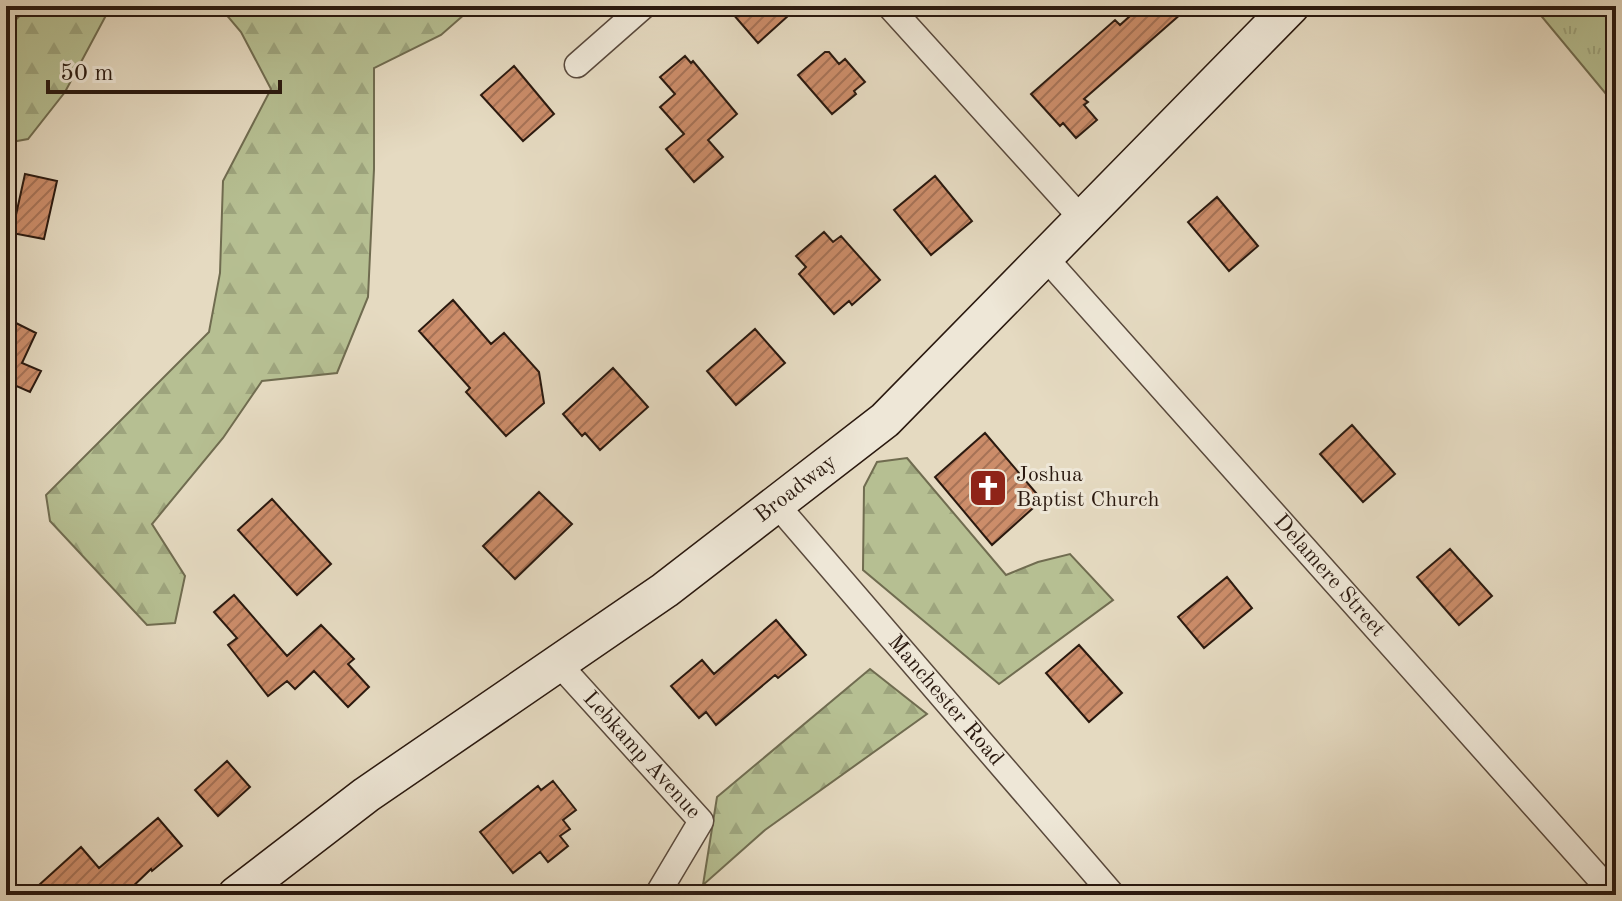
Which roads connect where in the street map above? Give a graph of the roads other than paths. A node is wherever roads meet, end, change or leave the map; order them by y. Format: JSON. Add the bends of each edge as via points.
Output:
{"nodes":[{"id":1,"x":644,"y":6,"type":"edge"},
{"id":2,"x":889,"y":6,"type":"edge"},
{"id":3,"x":1291,"y":6,"type":"edge"},
{"id":4,"x":577,"y":65,"type":"dead end"},
{"id":5,"x":1081,"y":218,"type":"junction"},
{"id":6,"x":1043,"y":255,"type":"junction"},
{"id":7,"x":777,"y":505,"type":"junction"},
{"id":8,"x":557,"y":662,"type":"junction"},
{"id":9,"x":236,"y":895,"type":"edge"},
{"id":10,"x":657,"y":895,"type":"edge"},
{"id":11,"x":1113,"y":895,"type":"edge"},
{"id":12,"x":1614,"y":895,"type":"edge"}],
"edges":[{"from":1,"to":4,"type":"street"},
{"from":2,"to":5,"type":"street"},
{"from":3,"to":5,"type":"main road","name":"Broadway"},
{"from":5,"to":6,"type":"main road","name":"Broadway"},
{"from":6,"to":7,"type":"main road","name":"Broadway","via":[[885,420]]},
{"from":6,"to":12,"type":"street","name":"Delamere Street"},
{"from":7,"to":8,"type":"main road","name":"Broadway","via":[[665,590]]},
{"from":7,"to":11,"type":"street","name":"Manchester Road"},
{"from":8,"to":9,"type":"main road","name":"Broadway","via":[[366,795]]},
{"from":8,"to":10,"type":"street","name":"Lebkamp Avenue","via":[[701,821]]}]}
